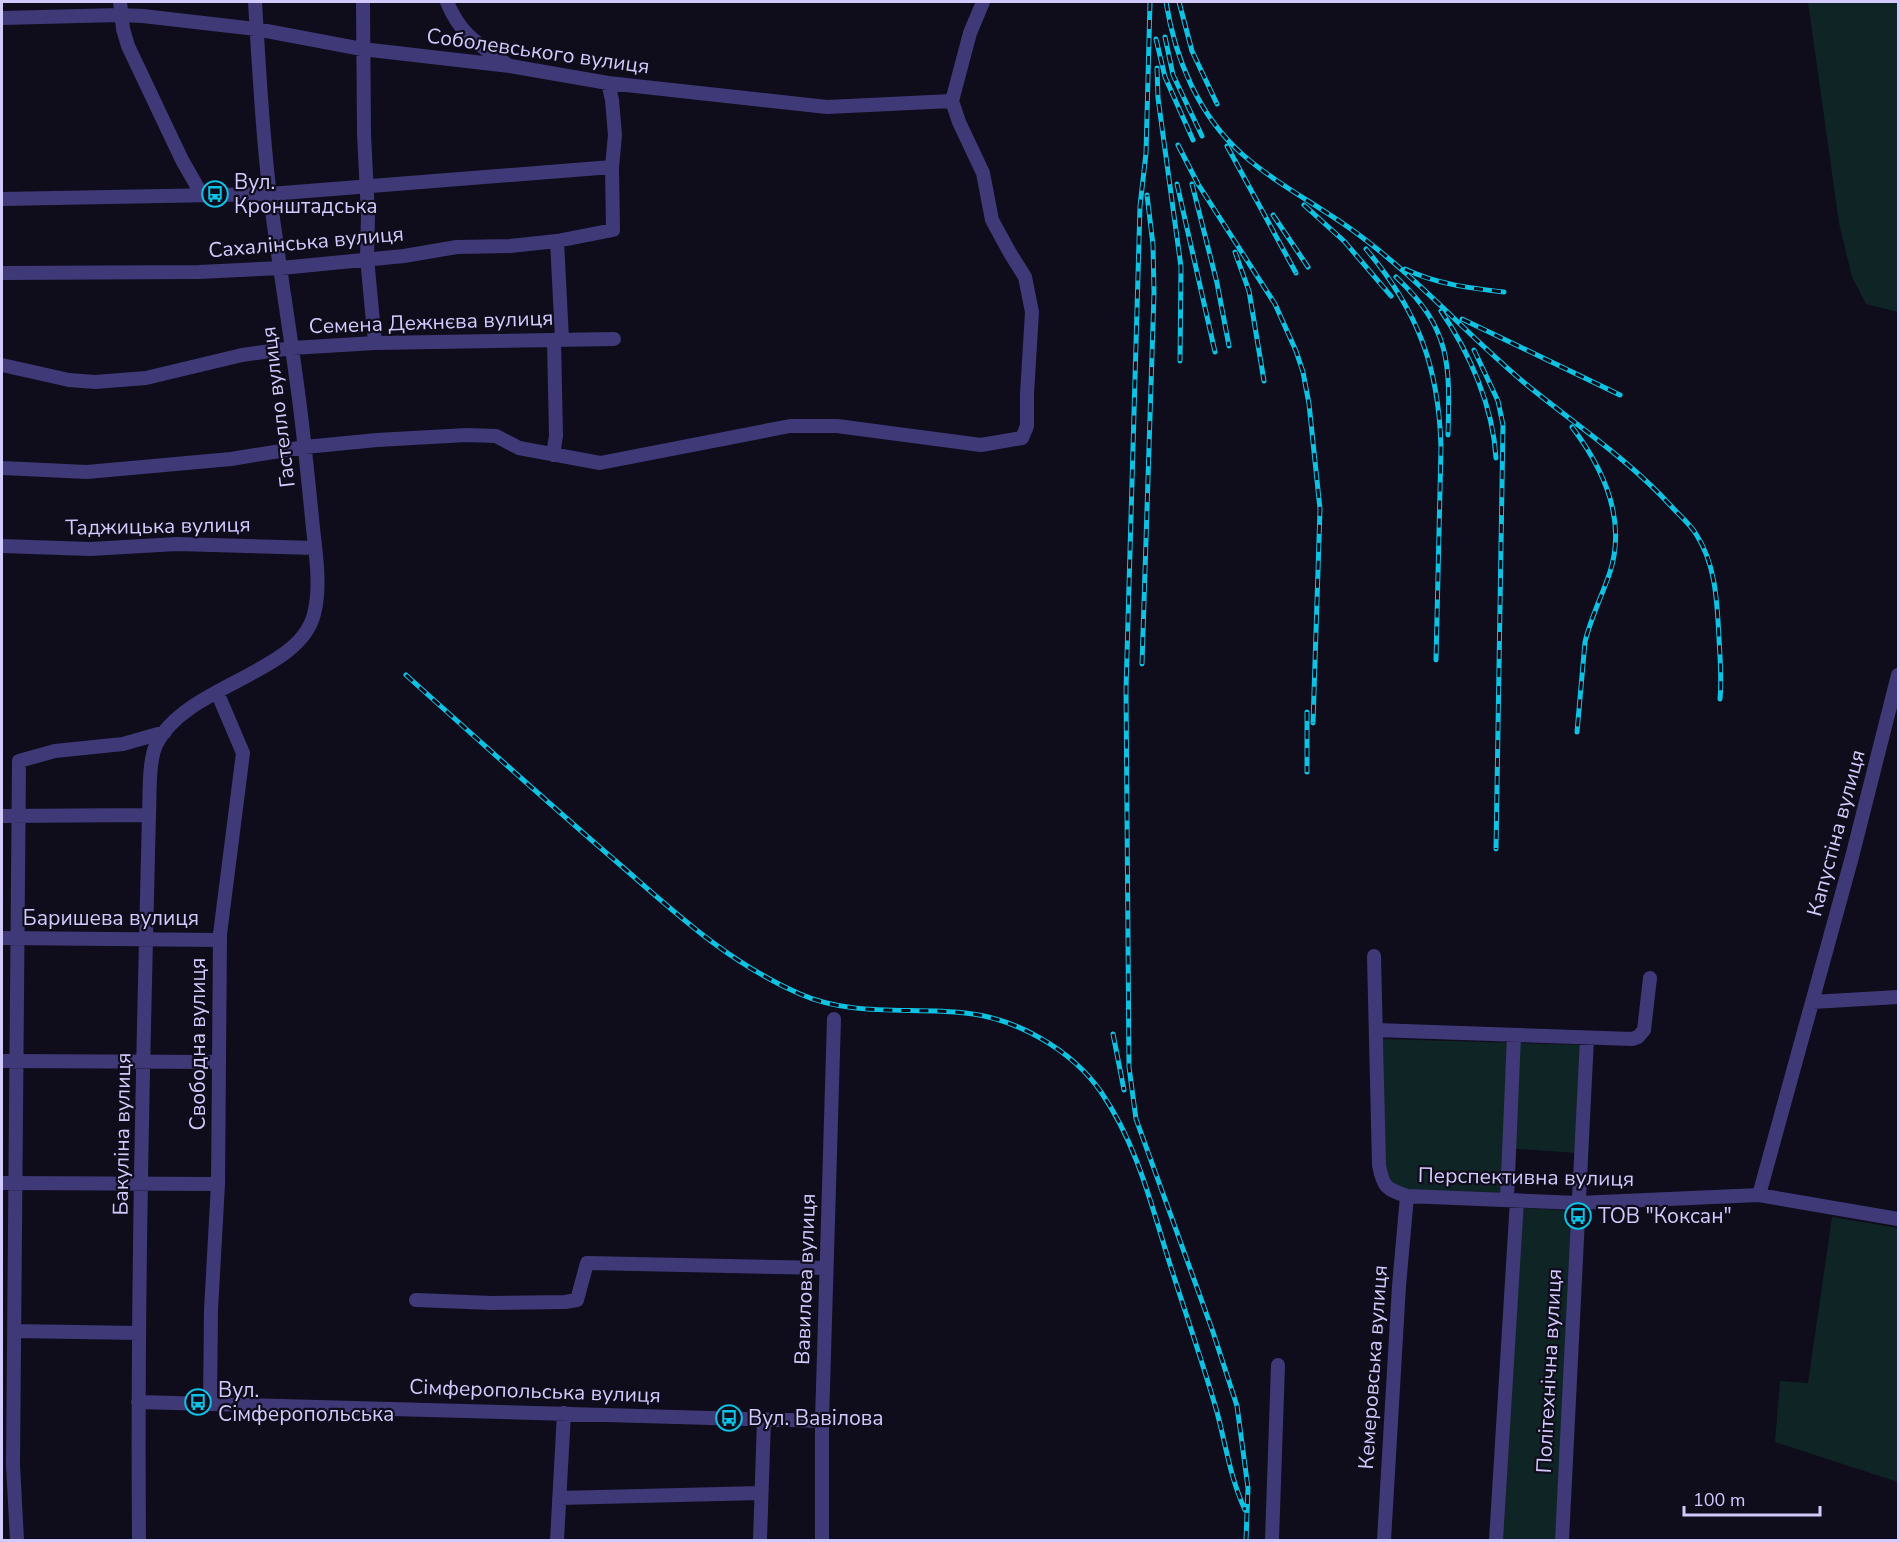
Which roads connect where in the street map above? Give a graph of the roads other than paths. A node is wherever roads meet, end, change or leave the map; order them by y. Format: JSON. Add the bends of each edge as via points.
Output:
{"nodes":[{"id":1,"x":255,"y":2,"type":"edge"},
{"id":2,"x":363,"y":2,"type":"edge"},
{"id":3,"x":447,"y":2,"type":"edge"},
{"id":4,"x":983,"y":2,"type":"edge"},
{"id":5,"x":120,"y":8,"type":"edge"},
{"id":6,"x":2,"y":18,"type":"edge"},
{"id":7,"x":256,"y":29,"type":"junction"},
{"id":8,"x":465,"y":34,"type":"junction"},
{"id":9,"x":362,"y":49,"type":"junction"},
{"id":10,"x":455,"y":59,"type":"junction"},
{"id":11,"x":510,"y":66,"type":"junction"},
{"id":12,"x":608,"y":82,"type":"junction"},
{"id":13,"x":952,"y":101,"type":"junction"},
{"id":14,"x":612,"y":167,"type":"junction"},
{"id":15,"x":366,"y":186,"type":"junction"},
{"id":16,"x":270,"y":194,"type":"junction"},
{"id":17,"x":202,"y":195,"type":"junction"},
{"id":18,"x":2,"y":199,"type":"edge"},
{"id":19,"x":557,"y":241,"type":"junction"},
{"id":20,"x":367,"y":258,"type":"junction"},
{"id":21,"x":281,"y":267,"type":"junction"},
{"id":22,"x":2,"y":273,"type":"edge"},
{"id":23,"x":614,"y":339,"type":"dead end"},
{"id":24,"x":558,"y":340,"type":"junction"},
{"id":25,"x":375,"y":343,"type":"junction"},
{"id":26,"x":292,"y":348,"type":"junction"},
{"id":27,"x":2,"y":365,"type":"edge"},
{"id":28,"x":305,"y":447,"type":"junction"},
{"id":29,"x":553,"y":455,"type":"junction"},
{"id":30,"x":2,"y":468,"type":"edge"},
{"id":31,"x":2,"y":546,"type":"edge"},
{"id":32,"x":315,"y":548,"type":"junction"},
{"id":33,"x":1899,"y":675,"type":"edge"},
{"id":34,"x":217,"y":692,"type":"junction"},
{"id":35,"x":165,"y":732,"type":"junction"},
{"id":36,"x":149,"y":815,"type":"junction"},
{"id":37,"x":2,"y":816,"type":"edge"},
{"id":38,"x":19,"y":816,"type":"junction"},
{"id":39,"x":2,"y":938,"type":"edge"},
{"id":40,"x":17,"y":938,"type":"junction"},
{"id":41,"x":146,"y":939,"type":"junction"},
{"id":42,"x":220,"y":940,"type":"junction"},
{"id":43,"x":1374,"y":956,"type":"dead end"},
{"id":44,"x":1650,"y":978,"type":"dead end"},
{"id":45,"x":1899,"y":997,"type":"edge"},
{"id":46,"x":1812,"y":1002,"type":"junction"},
{"id":47,"x":834,"y":1020,"type":"dead end"},
{"id":48,"x":1376,"y":1030,"type":"junction"},
{"id":49,"x":1514,"y":1036,"type":"junction"},
{"id":50,"x":1587,"y":1038,"type":"junction"},
{"id":51,"x":2,"y":1061,"type":"edge"},
{"id":52,"x":17,"y":1061,"type":"junction"},
{"id":53,"x":144,"y":1061,"type":"junction"},
{"id":54,"x":219,"y":1062,"type":"junction"},
{"id":55,"x":8,"y":1183,"type":"edge"},
{"id":56,"x":142,"y":1184,"type":"junction"},
{"id":57,"x":218,"y":1184,"type":"junction"},
{"id":58,"x":1759,"y":1195,"type":"junction"},
{"id":59,"x":1407,"y":1196,"type":"junction"},
{"id":60,"x":1512,"y":1200,"type":"junction"},
{"id":61,"x":1578,"y":1203,"type":"junction"},
{"id":62,"x":1899,"y":1219,"type":"edge"},
{"id":63,"x":826,"y":1268,"type":"junction"},
{"id":64,"x":416,"y":1300,"type":"dead end"},
{"id":65,"x":14,"y":1331,"type":"junction"},
{"id":66,"x":139,"y":1333,"type":"junction"},
{"id":67,"x":1278,"y":1365,"type":"dead end"},
{"id":68,"x":138,"y":1402,"type":"junction"},
{"id":69,"x":210,"y":1403,"type":"junction"},
{"id":70,"x":564,"y":1413,"type":"junction"},
{"id":71,"x":764,"y":1419,"type":"junction"},
{"id":72,"x":822,"y":1421,"type":"junction"},
{"id":73,"x":761,"y":1493,"type":"junction"},
{"id":74,"x":559,"y":1498,"type":"junction"},
{"id":75,"x":17,"y":1540,"type":"edge"},
{"id":76,"x":139,"y":1540,"type":"edge"},
{"id":77,"x":557,"y":1540,"type":"edge"},
{"id":78,"x":760,"y":1540,"type":"edge"},
{"id":79,"x":822,"y":1540,"type":"edge"},
{"id":80,"x":1272,"y":1540,"type":"edge"},
{"id":81,"x":1383,"y":1540,"type":"edge"},
{"id":82,"x":1496,"y":1540,"type":"edge"},
{"id":83,"x":1562,"y":1540,"type":"edge"}],
"edges":[{"from":1,"to":7,"type":"street","name":"Гастелло вулиця"},
{"from":2,"to":9,"type":"street"},
{"from":3,"to":8,"type":"street"},
{"from":4,"to":13,"type":"street","via":[[970,33]]},
{"from":5,"to":6,"type":"street","name":"Соболевського вулиця"},
{"from":5,"to":7,"type":"street","name":"Соболевського вулиця"},
{"from":5,"to":17,"type":"street","via":[[128,46]]},
{"from":7,"to":9,"type":"street","name":"Соболевського вулиця"},
{"from":7,"to":16,"type":"street","name":"Гастелло вулиця"},
{"from":8,"to":10,"type":"street","via":[[464,54]]},
{"from":8,"to":11,"type":"street"},
{"from":9,"to":10,"type":"street","name":"Соболевського вулиця"},
{"from":9,"to":15,"type":"street"},
{"from":10,"to":11,"type":"street","name":"Соболевського вулиця"},
{"from":11,"to":12,"type":"street","name":"Соболевського вулиця"},
{"from":12,"to":13,"type":"street","name":"Соболевського вулиця","via":[[827,107]]},
{"from":12,"to":14,"type":"street","via":[[615,135]]},
{"from":13,"to":29,"type":"street","via":[[983,172],[992,220],[1025,277],[1032,312],[1027,426],[1022,438],[981,445],[837,426],[790,426],[600,463]]},
{"from":14,"to":15,"type":"street"},
{"from":14,"to":19,"type":"street","name":"Сахалінська вулиця","via":[[613,230]]},
{"from":15,"to":16,"type":"street"},
{"from":15,"to":20,"type":"street"},
{"from":16,"to":17,"type":"street"},
{"from":16,"to":21,"type":"street","name":"Гастелло вулиця"},
{"from":17,"to":18,"type":"street"},
{"from":19,"to":20,"type":"street","name":"Сахалінська вулиця"},
{"from":19,"to":24,"type":"street"},
{"from":20,"to":21,"type":"street","name":"Сахалінська вулиця"},
{"from":20,"to":25,"type":"street"},
{"from":21,"to":22,"type":"street","name":"Сахалінська вулиця","via":[[199,272]]},
{"from":21,"to":26,"type":"street","name":"Гастелло вулиця"},
{"from":23,"to":24,"type":"street","name":"Семена Дежнєва вулиця"},
{"from":24,"to":25,"type":"street","name":"Семена Дежнєва вулиця"},
{"from":24,"to":29,"type":"street"},
{"from":25,"to":26,"type":"street","name":"Семена Дежнєва вулиця"},
{"from":26,"to":27,"type":"street","name":"Семена Дежнєва вулиця","via":[[117,381],[69,380]]},
{"from":26,"to":28,"type":"street","name":"Гастелло вулиця"},
{"from":28,"to":29,"type":"street","via":[[468,435],[496,436],[519,448]]},
{"from":28,"to":30,"type":"street","via":[[231,459],[87,472]]},
{"from":28,"to":32,"type":"street","name":"Гастелло вулиця"},
{"from":31,"to":32,"type":"street","name":"Таджицька вулиця","via":[[90,549],[177,544]]},
{"from":32,"to":34,"type":"street","name":"Гастелло вулиця","via":[[317,592],[306,634],[291,649]]},
{"from":33,"to":46,"type":"street","name":"Капустіна вулиця"},
{"from":34,"to":35,"type":"street","name":"Гастелло вулиця","via":[[175,719]]},
{"from":34,"to":42,"type":"street","name":"Свободна вулиця","via":[[243,753]]},
{"from":35,"to":36,"type":"street","name":"Бакуліна вулиця","via":[[156,744],[152,760]]},
{"from":35,"to":38,"type":"street","via":[[123,744],[55,751],[19,761]]},
{"from":36,"to":38,"type":"street"},
{"from":36,"to":41,"type":"street","name":"Бакуліна вулиця"},
{"from":37,"to":38,"type":"street"},
{"from":38,"to":40,"type":"street"},
{"from":39,"to":40,"type":"street","name":"Баришева вулиця"},
{"from":40,"to":41,"type":"street","name":"Баришева вулиця"},
{"from":40,"to":52,"type":"street"},
{"from":41,"to":42,"type":"street","name":"Баришева вулиця"},
{"from":41,"to":53,"type":"street","name":"Бакуліна вулиця"},
{"from":42,"to":54,"type":"street","name":"Свободна вулиця"},
{"from":43,"to":48,"type":"street","name":"Перспективна вулиця"},
{"from":44,"to":50,"type":"street","via":[[1642,1034],[1632,1040]]},
{"from":45,"to":46,"type":"street"},
{"from":46,"to":58,"type":"street","name":"Капустіна вулиця"},
{"from":47,"to":63,"type":"street","name":"Вавилова вулиця"},
{"from":48,"to":49,"type":"street"},
{"from":48,"to":59,"type":"street","name":"Перспективна вулиця","via":[[1379,1165],[1385,1186]]},
{"from":49,"to":50,"type":"street"},
{"from":49,"to":60,"type":"street"},
{"from":50,"to":61,"type":"street","name":"Політехнічна вулиця"},
{"from":51,"to":52,"type":"street"},
{"from":52,"to":53,"type":"street"},
{"from":52,"to":55,"type":"street"},
{"from":53,"to":54,"type":"street"},
{"from":53,"to":56,"type":"street","name":"Бакуліна вулиця"},
{"from":54,"to":57,"type":"street","name":"Свободна вулиця"},
{"from":55,"to":56,"type":"street"},
{"from":55,"to":65,"type":"street"},
{"from":56,"to":57,"type":"street"},
{"from":56,"to":66,"type":"street","name":"Бакуліна вулиця"},
{"from":57,"to":69,"type":"street","name":"Свободна вулиця"},
{"from":58,"to":61,"type":"street","name":"Перспективна вулиця"},
{"from":58,"to":62,"type":"street","name":"Перспективна вулиця"},
{"from":59,"to":60,"type":"street","name":"Перспективна вулиця"},
{"from":59,"to":81,"type":"street","name":"Кемеровська вулиця"},
{"from":60,"to":61,"type":"street","name":"Перспективна вулиця"},
{"from":60,"to":82,"type":"street"},
{"from":61,"to":83,"type":"street","name":"Політехнічна вулиця"},
{"from":63,"to":64,"type":"street","via":[[586,1263],[578,1300]]},
{"from":63,"to":72,"type":"street","name":"Вавилова вулиця"},
{"from":65,"to":66,"type":"street"},
{"from":65,"to":75,"type":"street"},
{"from":66,"to":68,"type":"street","name":"Бакуліна вулиця"},
{"from":67,"to":80,"type":"street"},
{"from":68,"to":69,"type":"street","name":"Сімферопольська вулиця"},
{"from":68,"to":76,"type":"street","name":"Бакуліна вулиця"},
{"from":69,"to":70,"type":"street","name":"Сімферопольська вулиця"},
{"from":70,"to":71,"type":"street","name":"Сімферопольська вулиця"},
{"from":70,"to":74,"type":"street"},
{"from":71,"to":72,"type":"street","name":"Сімферопольська вулиця"},
{"from":71,"to":73,"type":"street"},
{"from":72,"to":79,"type":"street","name":"Вавилова вулиця"},
{"from":73,"to":74,"type":"street"},
{"from":73,"to":78,"type":"street"},
{"from":74,"to":77,"type":"street"}]}
